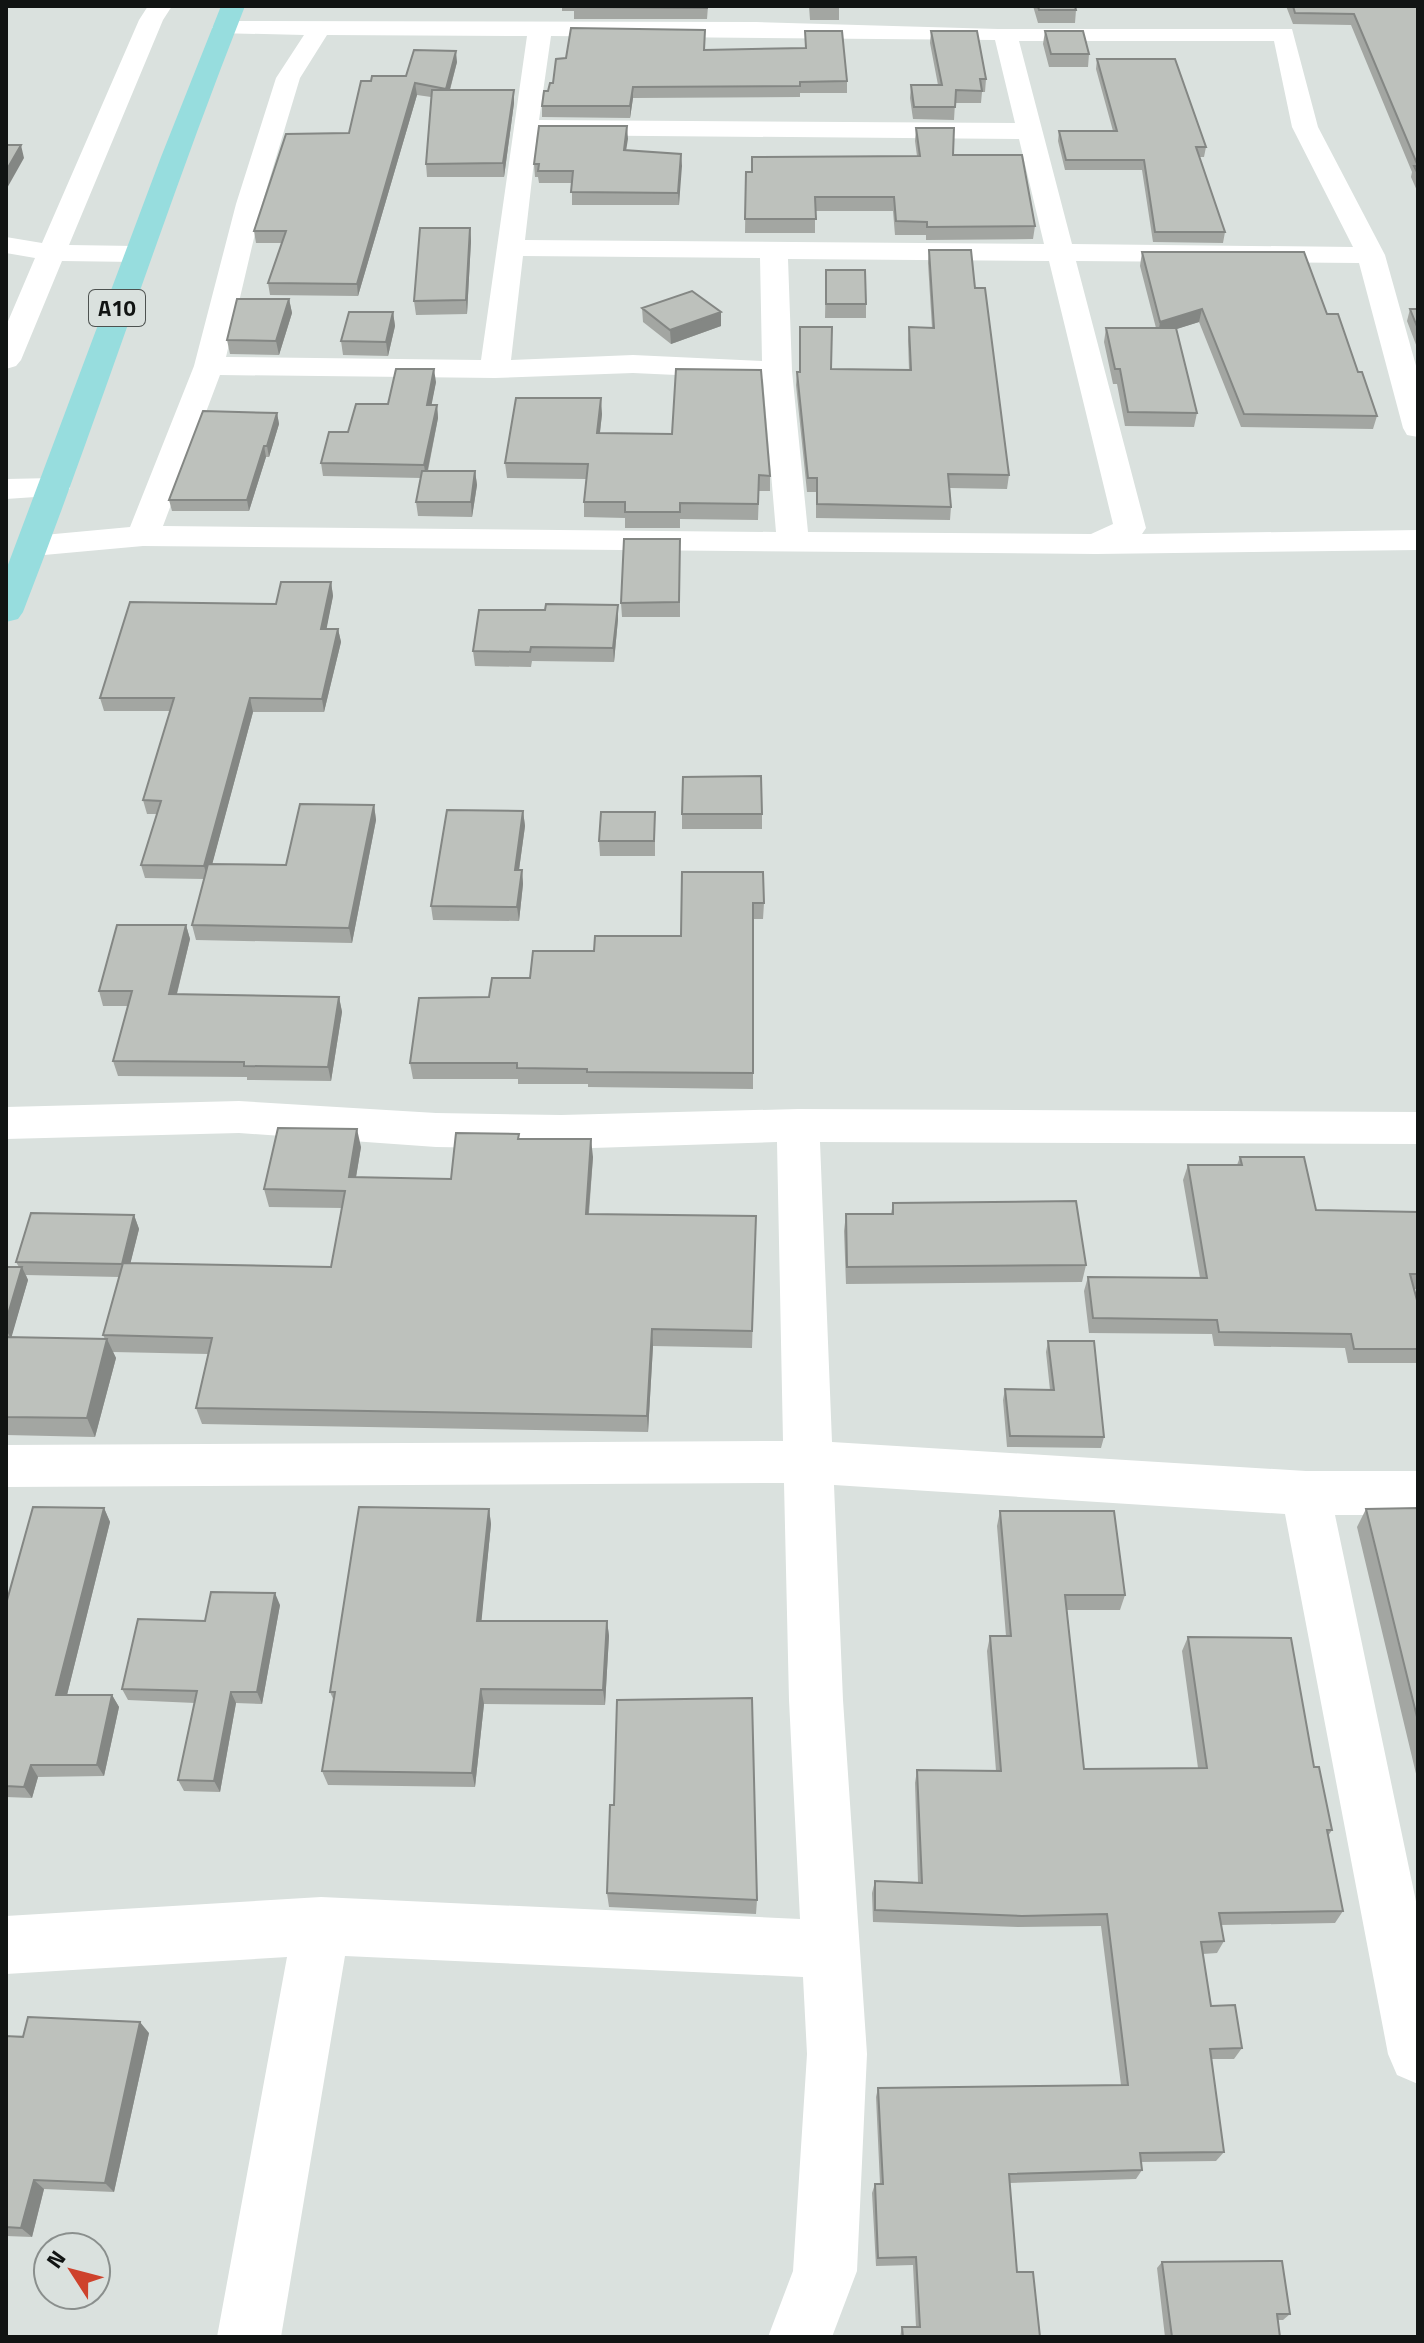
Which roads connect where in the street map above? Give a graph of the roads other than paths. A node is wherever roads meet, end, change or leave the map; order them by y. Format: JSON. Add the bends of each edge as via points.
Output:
{"nodes":[{"id":1,"x":160,"y":6,"type":"edge"},
{"id":2,"x":228,"y":17,"type":"edge"},
{"id":3,"x":320,"y":28,"type":"junction"},
{"id":4,"x":540,"y":31,"type":"junction"},
{"id":5,"x":1005,"y":34,"type":"junction"},
{"id":6,"x":525,"y":127,"type":"junction"},
{"id":7,"x":1030,"y":131,"type":"junction"},
{"id":8,"x":6,"y":245,"type":"edge"},
{"id":9,"x":510,"y":248,"type":"junction"},
{"id":10,"x":774,"y":250,"type":"junction"},
{"id":11,"x":1060,"y":252,"type":"junction"},
{"id":12,"x":51,"y":253,"type":"junction"},
{"id":13,"x":136,"y":254,"type":"junction"},
{"id":14,"x":1371,"y":255,"type":"junction"},
{"id":15,"x":6,"y":360,"type":"edge"},
{"id":16,"x":209,"y":366,"type":"junction"},
{"id":17,"x":495,"y":369,"type":"junction"},
{"id":18,"x":777,"y":371,"type":"junction"},
{"id":19,"x":1418,"y":428,"type":"edge"},
{"id":20,"x":54,"y":488,"type":"junction"},
{"id":21,"x":6,"y":489,"type":"edge"},
{"id":22,"x":143,"y":536,"type":"junction"},
{"id":23,"x":1418,"y":540,"type":"edge"},
{"id":24,"x":793,"y":541,"type":"junction"},
{"id":25,"x":1096,"y":544,"type":"junction"},
{"id":26,"x":33,"y":546,"type":"junction"},
{"id":27,"x":6,"y":612,"type":"edge"},
{"id":28,"x":6,"y":1123,"type":"edge"},
{"id":29,"x":798,"y":1125,"type":"junction"},
{"id":30,"x":1418,"y":1128,"type":"edge"},
{"id":31,"x":806,"y":1462,"type":"junction"},
{"id":32,"x":6,"y":1466,"type":"edge"},
{"id":33,"x":1306,"y":1493,"type":"junction"},
{"id":34,"x":1418,"y":1493,"type":"edge"},
{"id":35,"x":321,"y":1926,"type":"junction"},
{"id":36,"x":6,"y":1945,"type":"edge"},
{"id":37,"x":831,"y":1949,"type":"junction"},
{"id":38,"x":1418,"y":2054,"type":"edge"},
{"id":39,"x":249,"y":2337,"type":"edge"},
{"id":40,"x":800,"y":2337,"type":"edge"}],
"edges":[{"from":1,"to":12,"type":"street"},
{"from":2,"to":3,"type":"street"},
{"from":2,"to":13,"type":"main road","number":"A10"},
{"from":3,"to":4,"type":"street"},
{"from":3,"to":16,"type":"street","via":[[288,78],[249,204]]},
{"from":4,"to":5,"type":"street"},
{"from":4,"to":6,"type":"street"},
{"from":5,"to":7,"type":"street"},
{"from":5,"to":14,"type":"street","via":[[1284,34],[1305,127]]},
{"from":6,"to":7,"type":"street"},
{"from":6,"to":9,"type":"street"},
{"from":7,"to":11,"type":"street"},
{"from":8,"to":12,"type":"street"},
{"from":9,"to":10,"type":"street"},
{"from":9,"to":17,"type":"street"},
{"from":10,"to":11,"type":"street"},
{"from":10,"to":18,"type":"street"},
{"from":11,"to":14,"type":"street"},
{"from":11,"to":25,"type":"street","via":[[1130,528]]},
{"from":12,"to":13,"type":"street"},
{"from":12,"to":15,"type":"street"},
{"from":13,"to":20,"type":"main road","number":"A10"},
{"from":14,"to":19,"type":"street"},
{"from":16,"to":17,"type":"street"},
{"from":16,"to":22,"type":"street"},
{"from":17,"to":18,"type":"street","via":[[633,364]]},
{"from":18,"to":24,"type":"street"},
{"from":20,"to":21,"type":"street"},
{"from":20,"to":26,"type":"main road","number":"A10"},
{"from":22,"to":24,"type":"street"},
{"from":22,"to":26,"type":"street"},
{"from":23,"to":25,"type":"street"},
{"from":24,"to":25,"type":"street"},
{"from":26,"to":27,"type":"main road","number":"A10"},
{"from":28,"to":29,"type":"street","via":[[239,1117],[561,1132]]},
{"from":29,"to":30,"type":"street"},
{"from":29,"to":31,"type":"street"},
{"from":31,"to":32,"type":"street"},
{"from":31,"to":33,"type":"street"},
{"from":31,"to":37,"type":"street"},
{"from":33,"to":34,"type":"street"},
{"from":33,"to":38,"type":"street"},
{"from":35,"to":36,"type":"street"},
{"from":35,"to":37,"type":"street"},
{"from":35,"to":39,"type":"street"},
{"from":37,"to":40,"type":"street","via":[[837,2054],[825,2271]]}]}
